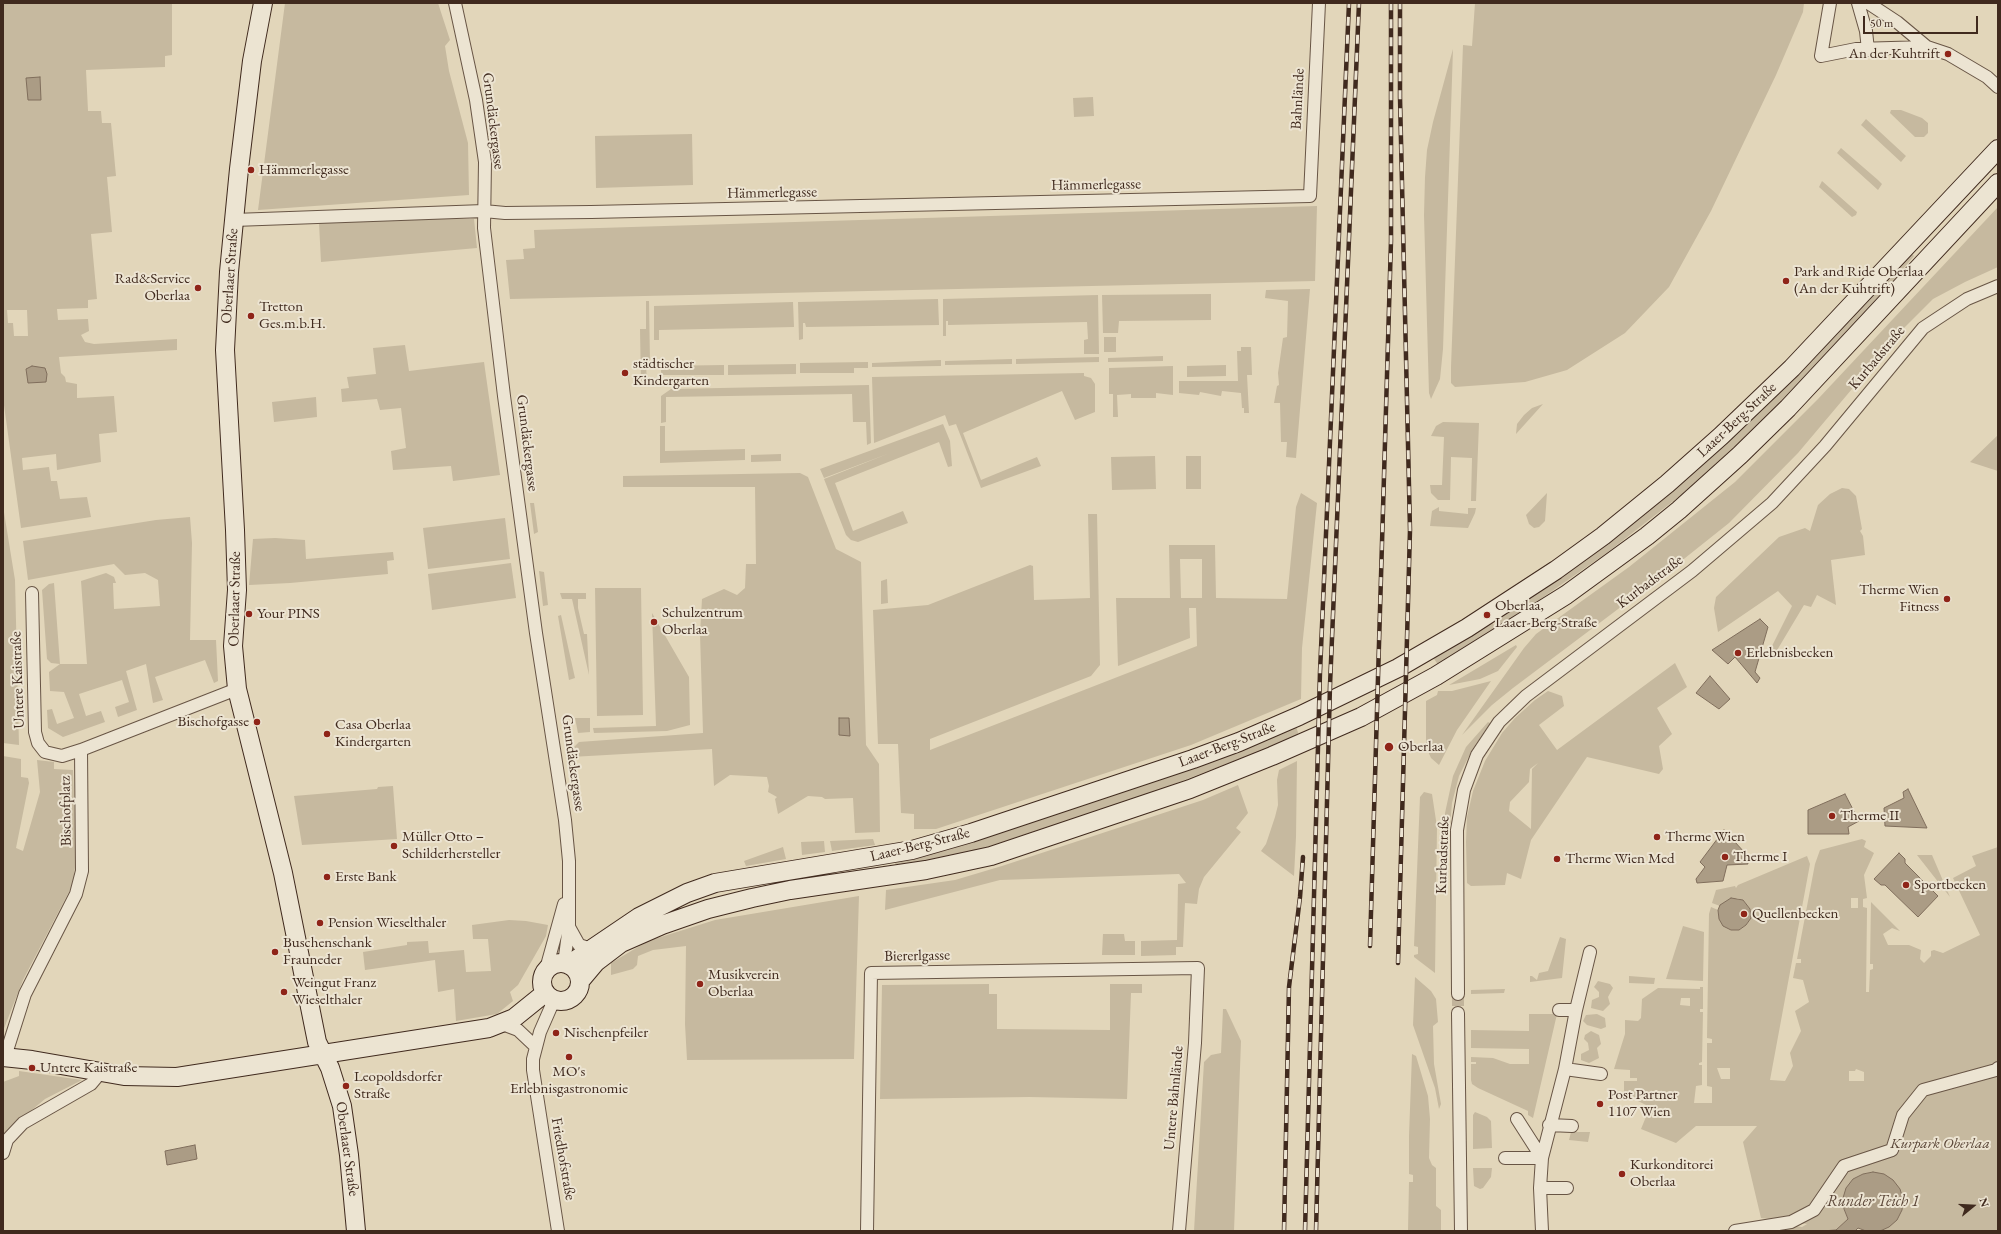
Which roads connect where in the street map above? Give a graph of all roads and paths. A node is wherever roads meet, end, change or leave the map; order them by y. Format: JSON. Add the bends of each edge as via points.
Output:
{"nodes":[{"id":1,"x":263,"y":3,"type":"edge"},
{"id":2,"x":455,"y":3,"type":"edge"},
{"id":3,"x":1319,"y":3,"type":"edge"},
{"id":4,"x":1830,"y":3,"type":"edge"},
{"id":5,"x":1858,"y":3,"type":"edge"},
{"id":6,"x":1868,"y":3,"type":"edge"},
{"id":7,"x":1927,"y":47,"type":"junction"},
{"id":8,"x":1868,"y":50,"type":"junction"},
{"id":9,"x":1998,"y":87,"type":"edge"},
{"id":10,"x":1998,"y":149,"type":"edge"},
{"id":11,"x":1998,"y":183,"type":"edge"},
{"id":12,"x":1310,"y":196,"type":"joint"},
{"id":13,"x":484,"y":211,"type":"junction"},
{"id":14,"x":234,"y":220,"type":"junction"},
{"id":15,"x":1998,"y":286,"type":"edge"},
{"id":16,"x":32,"y":593,"type":"dead end"},
{"id":17,"x":237,"y":689,"type":"junction"},
{"id":18,"x":81,"y":750,"type":"junction"},
{"id":19,"x":569,"y":887,"type":"junction"},
{"id":20,"x":569,"y":926,"type":"junction"},
{"id":21,"x":591,"y":949,"type":"junction"},
{"id":22,"x":1590,"y":952,"type":"dead end"},
{"id":23,"x":566,"y":964,"type":"junction"},
{"id":24,"x":1198,"y":968,"type":"joint"},
{"id":25,"x":546,"y":970,"type":"junction"},
{"id":26,"x":580,"y":981,"type":"junction"},
{"id":27,"x":1458,"y":994,"type":"tunnel mouth"},
{"id":28,"x":549,"y":997,"type":"junction"},
{"id":29,"x":1559,"y":1010,"type":"dead end"},
{"id":30,"x":1576,"y":1010,"type":"junction"},
{"id":31,"x":1458,"y":1013,"type":"tunnel mouth"},
{"id":32,"x":502,"y":1024,"type":"junction"},
{"id":33,"x":536,"y":1047,"type":"junction"},
{"id":34,"x":324,"y":1055,"type":"junction"},
{"id":35,"x":4,"y":1057,"type":"edge"},
{"id":36,"x":1564,"y":1069,"type":"junction"},
{"id":37,"x":1997,"y":1071,"type":"edge"},
{"id":38,"x":100,"y":1072,"type":"junction"},
{"id":39,"x":1601,"y":1074,"type":"dead end"},
{"id":40,"x":1517,"y":1119,"type":"dead end"},
{"id":41,"x":1549,"y":1125,"type":"junction"},
{"id":42,"x":1572,"y":1126,"type":"dead end"},
{"id":43,"x":3,"y":1153,"type":"edge"},
{"id":44,"x":1505,"y":1158,"type":"dead end"},
{"id":45,"x":1542,"y":1158,"type":"junction"},
{"id":46,"x":1540,"y":1188,"type":"junction"},
{"id":47,"x":1567,"y":1188,"type":"dead end"},
{"id":48,"x":356,"y":1231,"type":"edge"},
{"id":49,"x":558,"y":1231,"type":"edge"},
{"id":50,"x":867,"y":1231,"type":"edge"},
{"id":51,"x":1179,"y":1231,"type":"edge"},
{"id":52,"x":1461,"y":1231,"type":"edge"},
{"id":53,"x":1542,"y":1231,"type":"edge"},
{"id":54,"x":1735,"y":1231,"type":"edge"}],
"edges":[{"from":1,"to":14,"type":"main road","name":"Oberlaaer Straße","via":[[246,106]]},
{"from":2,"to":13,"type":"street","name":"Grundäckergasse","via":[[478,108],[485,162]]},
{"from":3,"to":12,"type":"street","name":"Bahnlände"},
{"from":4,"to":8,"type":"street","via":[[1821,56],[1844,50]]},
{"from":5,"to":8,"type":"street"},
{"from":6,"to":7,"type":"street","via":[[1897,22]]},
{"from":7,"to":8,"type":"street"},
{"from":7,"to":9,"type":"street","via":[[1948,54],[1987,77]]},
{"from":10,"to":21,"type":"main road","name":"Laaer-Berg-Straße","via":[[1792,368],[1721,436],[1603,536],[1556,570],[1398,668],[1299,716],[1193,759],[929,846],[715,883],[639,917]]},
{"from":11,"to":26,"type":"main road","name":"Laaer-Berg-Straße","via":[[1788,408],[1685,505],[1566,595],[1436,676],[1361,717],[1298,746],[1190,789],[991,856],[926,870],[790,890],[708,909],[662,925],[621,943],[596,962]]},
{"from":12,"to":13,"type":"street","name":"Hämmerlegasse","via":[[599,212]]},
{"from":13,"to":14,"type":"street","name":"Hämmerlegasse"},
{"from":13,"to":19,"type":"street","name":"Grundäckergasse","via":[[484,228],[533,612],[566,820]]},
{"from":14,"to":17,"type":"main road","name":"Oberlaaer Straße","via":[[225,350],[235,530],[237,590],[233,646]]},
{"from":15,"to":27,"type":"street","name":"Kurbadstraße","via":[[1967,299],[1924,328],[1825,446],[1772,503],[1692,571],[1526,696],[1499,722],[1477,755],[1464,790],[1456,830]]},
{"from":16,"to":18,"type":"street","name":"Untere Kaistraße","via":[[35,732],[38,743],[45,752],[62,756]]},
{"from":17,"to":18,"type":"street"},
{"from":17,"to":34,"type":"main road","name":"Oberlaaer Straße","via":[[283,873],[317,1042]]},
{"from":18,"to":35,"type":"street","name":"Bischofplatz","via":[[82,871],[76,894],[25,994]]},
{"from":19,"to":20,"type":"street","name":"Grundäckergasse"},
{"from":19,"to":25,"type":"street","name":"Grundäckergasse"},
{"from":20,"to":21,"type":"street","name":"Grundäckergasse","via":[[579,945]]},
{"from":20,"to":23,"type":"street","name":"Grundäckergasse"},
{"from":21,"to":23,"type":"main road","name":"Laaer-Berg-Straße"},
{"from":22,"to":30,"type":"street"},
{"from":23,"to":25,"type":"main road","via":[[558,964]]},
{"from":23,"to":26,"type":"main road","via":[[578,975]]},
{"from":24,"to":50,"type":"street","name":"Biererlgasse","via":[[871,974]]},
{"from":24,"to":51,"type":"street","name":"Untere Bahnlände","via":[[1195,1043]]},
{"from":25,"to":28,"type":"main road","via":[[542,977],[542,986]]},
{"from":26,"to":28,"type":"main road","via":[[578,990],[566,1001]]},
{"from":28,"to":32,"type":"main road"},
{"from":28,"to":33,"type":"street","name":"Friedhofstraße"},
{"from":29,"to":30,"type":"street"},
{"from":30,"to":36,"type":"street"},
{"from":31,"to":52,"type":"street"},
{"from":32,"to":33,"type":"street","via":[[518,1030]]},
{"from":32,"to":34,"type":"main road","via":[[464,1033]]},
{"from":33,"to":49,"type":"street","name":"Friedhofstraße","via":[[533,1070],[535,1089]]},
{"from":34,"to":38,"type":"main road","via":[[177,1076],[124,1076]]},
{"from":34,"to":48,"type":"main road","name":"Oberlaaer Straße","via":[[338,1089],[346,1125]]},
{"from":35,"to":38,"type":"main road"},
{"from":36,"to":39,"type":"street"},
{"from":36,"to":41,"type":"street"},
{"from":37,"to":54,"type":"street","via":[[1924,1090],[1902,1115],[1892,1150],[1844,1166],[1814,1210],[1791,1222]]},
{"from":38,"to":43,"type":"street","via":[[91,1084],[23,1123],[7,1140]]},
{"from":40,"to":45,"type":"street"},
{"from":41,"to":42,"type":"street"},
{"from":41,"to":45,"type":"street"},
{"from":44,"to":45,"type":"street"},
{"from":45,"to":46,"type":"street"},
{"from":46,"to":47,"type":"street"},
{"from":46,"to":53,"type":"street"}]}
